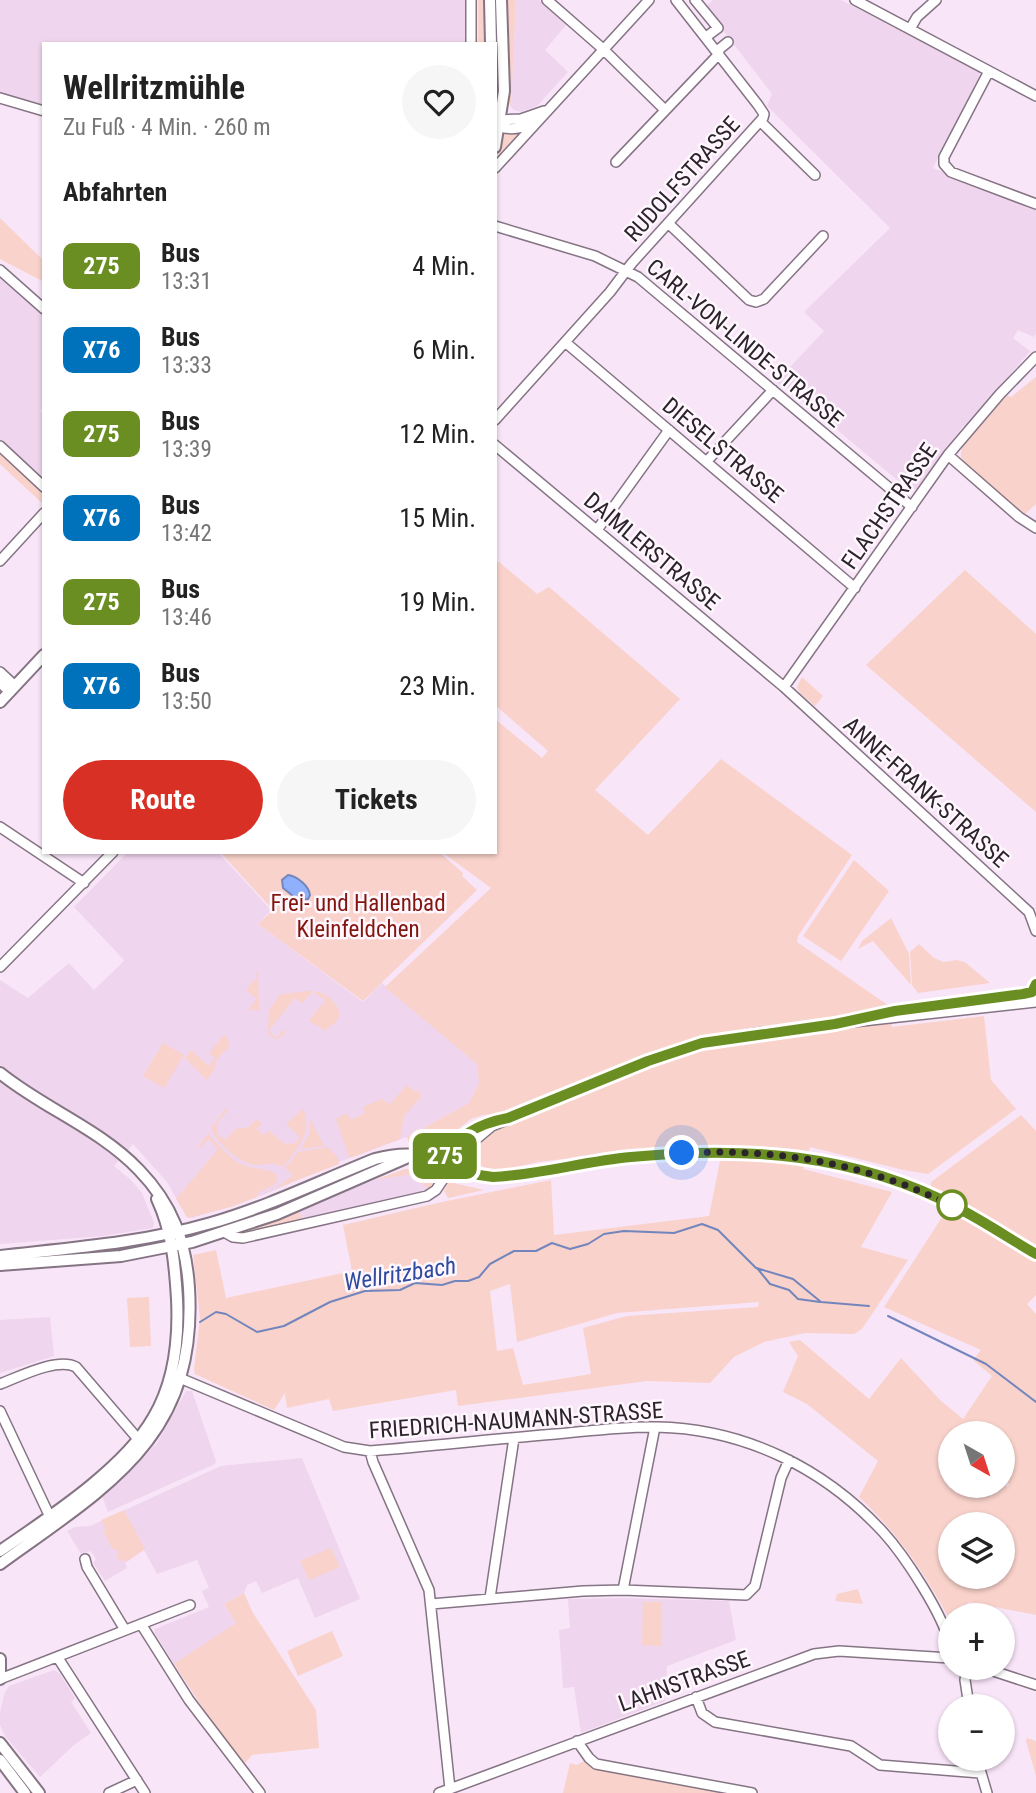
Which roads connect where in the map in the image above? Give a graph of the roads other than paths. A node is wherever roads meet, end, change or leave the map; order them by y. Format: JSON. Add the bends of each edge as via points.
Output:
{"nodes":[{"id":1,"x":471,"y":0,"type":"edge"},
{"id":2,"x":490,"y":0,"type":"edge"},
{"id":3,"x":501,"y":0,"type":"edge"},
{"id":4,"x":547,"y":0,"type":"edge"},
{"id":5,"x":676,"y":0,"type":"edge"},
{"id":6,"x":695,"y":0,"type":"edge"},
{"id":7,"x":855,"y":0,"type":"edge"},
{"id":8,"x":936,"y":0,"type":"edge"},
{"id":9,"x":646,"y":2,"type":"edge"},
{"id":10,"x":910,"y":29,"type":"junction"},
{"id":11,"x":706,"y":37,"type":"junction"},
{"id":12,"x":471,"y":42,"type":"edge"},
{"id":13,"x":491,"y":42,"type":"edge"},
{"id":14,"x":728,"y":42,"type":"dead end"},
{"id":15,"x":603,"y":49,"type":"junction"},
{"id":16,"x":718,"y":52,"type":"junction"},
{"id":17,"x":989,"y":71,"type":"junction"},
{"id":18,"x":1036,"y":96,"type":"edge"},
{"id":19,"x":0,"y":98,"type":"edge"},
{"id":20,"x":549,"y":109,"type":"junction"},
{"id":21,"x":42,"y":110,"type":"edge"},
{"id":22,"x":665,"y":110,"type":"junction"},
{"id":23,"x":762,"y":118,"type":"junction"},
{"id":24,"x":537,"y":122,"type":"junction"},
{"id":25,"x":498,"y":123,"type":"edge"},
{"id":26,"x":616,"y":162,"type":"dead end"},
{"id":27,"x":497,"y":166,"type":"edge"},
{"id":28,"x":815,"y":175,"type":"dead end"},
{"id":29,"x":1036,"y":204,"type":"edge"},
{"id":30,"x":668,"y":223,"type":"junction"},
{"id":31,"x":497,"y":227,"type":"edge"},
{"id":32,"x":823,"y":236,"type":"dead end"},
{"id":33,"x":0,"y":270,"type":"edge"},
{"id":34,"x":626,"y":270,"type":"junction"},
{"id":35,"x":42,"y":307,"type":"edge"},
{"id":36,"x":565,"y":342,"type":"junction"},
{"id":37,"x":1036,"y":357,"type":"edge"},
{"id":38,"x":773,"y":390,"type":"junction"},
{"id":39,"x":497,"y":418,"type":"edge"},
{"id":40,"x":669,"y":430,"type":"junction"},
{"id":41,"x":0,"y":446,"type":"edge"},
{"id":42,"x":497,"y":447,"type":"edge"},
{"id":43,"x":948,"y":455,"type":"junction"},
{"id":44,"x":707,"y":461,"type":"junction"},
{"id":45,"x":42,"y":485,"type":"edge"},
{"id":46,"x":912,"y":507,"type":"junction"},
{"id":47,"x":42,"y":515,"type":"edge"},
{"id":48,"x":1036,"y":528,"type":"edge"},
{"id":49,"x":597,"y":530,"type":"junction"},
{"id":50,"x":0,"y":561,"type":"edge"},
{"id":51,"x":855,"y":588,"type":"junction"},
{"id":52,"x":42,"y":657,"type":"edge"},
{"id":53,"x":0,"y":672,"type":"edge"},
{"id":54,"x":0,"y":683,"type":"edge"},
{"id":55,"x":784,"y":687,"type":"junction"},
{"id":56,"x":12,"y":689,"type":"junction"},
{"id":57,"x":0,"y":702,"type":"edge"},
{"id":58,"x":0,"y":827,"type":"edge"},
{"id":59,"x":111,"y":854,"type":"edge"},
{"id":60,"x":84,"y":883,"type":"junction"},
{"id":61,"x":1036,"y":904,"type":"edge"},
{"id":62,"x":1029,"y":912,"type":"junction"},
{"id":63,"x":1036,"y":931,"type":"edge"},
{"id":64,"x":0,"y":967,"type":"edge"},
{"id":65,"x":1035,"y":995,"type":"edge"},
{"id":66,"x":0,"y":1073,"type":"edge"},
{"id":67,"x":0,"y":1080,"type":"edge"},
{"id":68,"x":17,"y":1087,"type":"junction"},
{"id":69,"x":422,"y":1155,"type":"junction"},
{"id":70,"x":447,"y":1163,"type":"junction"},
{"id":71,"x":174,"y":1232,"type":"junction"},
{"id":72,"x":224,"y":1232,"type":"junction"},
{"id":73,"x":178,"y":1245,"type":"junction"},
{"id":74,"x":1036,"y":1254,"type":"edge"},
{"id":75,"x":0,"y":1256,"type":"edge"},
{"id":76,"x":0,"y":1265,"type":"edge"},
{"id":77,"x":175,"y":1376,"type":"junction"},
{"id":78,"x":0,"y":1384,"type":"edge"},
{"id":79,"x":0,"y":1411,"type":"edge"},
{"id":80,"x":654,"y":1427,"type":"junction"},
{"id":81,"x":514,"y":1438,"type":"junction"},
{"id":82,"x":138,"y":1439,"type":"junction"},
{"id":83,"x":370,"y":1451,"type":"junction"},
{"id":84,"x":789,"y":1460,"type":"junction"},
{"id":85,"x":50,"y":1517,"type":"junction"},
{"id":86,"x":0,"y":1551,"type":"edge"},
{"id":87,"x":85,"y":1559,"type":"dead end"},
{"id":88,"x":0,"y":1564,"type":"edge"},
{"id":89,"x":623,"y":1590,"type":"junction"},
{"id":90,"x":490,"y":1598,"type":"junction"},
{"id":91,"x":431,"y":1604,"type":"junction"},
{"id":92,"x":190,"y":1605,"type":"dead end"},
{"id":93,"x":938,"y":1621,"type":"edge"},
{"id":94,"x":141,"y":1624,"type":"junction"},
{"id":95,"x":125,"y":1630,"type":"junction"},
{"id":96,"x":938,"y":1657,"type":"edge"},
{"id":97,"x":58,"y":1658,"type":"junction"},
{"id":98,"x":0,"y":1671,"type":"edge"},
{"id":99,"x":1015,"y":1678,"type":"edge"},
{"id":100,"x":1036,"y":1685,"type":"edge"},
{"id":101,"x":696,"y":1697,"type":"junction"},
{"id":102,"x":577,"y":1741,"type":"junction"},
{"id":103,"x":0,"y":1743,"type":"edge"},
{"id":104,"x":0,"y":1760,"type":"edge"},
{"id":105,"x":980,"y":1773,"type":"joint"},
{"id":106,"x":138,"y":1780,"type":"junction"},
{"id":107,"x":450,"y":1789,"type":"junction"},
{"id":108,"x":25,"y":1793,"type":"edge"},
{"id":109,"x":39,"y":1793,"type":"edge"},
{"id":110,"x":109,"y":1793,"type":"edge"},
{"id":111,"x":145,"y":1793,"type":"edge"},
{"id":112,"x":260,"y":1793,"type":"edge"},
{"id":113,"x":439,"y":1793,"type":"edge"},
{"id":114,"x":752,"y":1793,"type":"edge"},
{"id":115,"x":987,"y":1793,"type":"edge"}],
"edges":[{"from":1,"to":12,"type":"street"},
{"from":2,"to":13,"type":"main road"},
{"from":3,"to":25,"type":"main road","via":[[504,71]]},
{"from":4,"to":15,"type":"street"},
{"from":5,"to":11,"type":"street"},
{"from":6,"to":11,"type":"street","via":[[718,28]]},
{"from":7,"to":10,"type":"street"},
{"from":8,"to":10,"type":"street"},
{"from":9,"to":15,"type":"street"},
{"from":10,"to":17,"type":"street"},
{"from":11,"to":16,"type":"street"},
{"from":14,"to":16,"type":"street"},
{"from":15,"to":20,"type":"street"},
{"from":15,"to":22,"type":"street"},
{"from":16,"to":22,"type":"street"},
{"from":16,"to":23,"type":"street"},
{"from":17,"to":18,"type":"street"},
{"from":17,"to":29,"type":"street","via":[[944,164],[951,172]]},
{"from":19,"to":21,"type":"street"},
{"from":20,"to":24,"type":"street"},
{"from":20,"to":25,"type":"street"},
{"from":22,"to":26,"type":"street"},
{"from":23,"to":28,"type":"street"},
{"from":23,"to":30,"type":"street","name":"RUDOLFSTRASSE"},
{"from":24,"to":25,"type":"street","via":[[519,128]]},
{"from":24,"to":27,"type":"street"},
{"from":30,"to":32,"type":"street","via":[[756,302]]},
{"from":30,"to":34,"type":"street","name":"RUDOLFSTRASSE"},
{"from":31,"to":34,"type":"street","name":"CARL-VON-LINDE-STRASSE"},
{"from":33,"to":35,"type":"street"},
{"from":34,"to":36,"type":"street","name":"RUDOLFSTRASSE"},
{"from":34,"to":38,"type":"street","name":"CARL-VON-LINDE-STRASSE"},
{"from":36,"to":39,"type":"street","name":"RUDOLFSTRASSE"},
{"from":36,"to":40,"type":"street","name":"DIESELSTRASSE"},
{"from":37,"to":43,"type":"street","name":"FLACHSTRASSE"},
{"from":38,"to":44,"type":"street"},
{"from":38,"to":46,"type":"street","name":"CARL-VON-LINDE-STRASSE"},
{"from":40,"to":44,"type":"street","name":"DIESELSTRASSE"},
{"from":40,"to":49,"type":"street"},
{"from":41,"to":45,"type":"street"},
{"from":42,"to":49,"type":"street","name":"DAIMLERSTRASSE"},
{"from":43,"to":46,"type":"street","name":"FLACHSTRASSE"},
{"from":43,"to":48,"type":"street"},
{"from":44,"to":51,"type":"street","name":"DIESELSTRASSE"},
{"from":46,"to":51,"type":"street","name":"FLACHSTRASSE"},
{"from":47,"to":50,"type":"street"},
{"from":49,"to":55,"type":"street","name":"DAIMLERSTRASSE"},
{"from":51,"to":55,"type":"street","name":"FLACHSTRASSE"},
{"from":52,"to":56,"type":"main road"},
{"from":53,"to":56,"type":"street"},
{"from":54,"to":56,"type":"street"},
{"from":55,"to":62,"type":"street","name":"ANNE-FRANK-STRASSE"},
{"from":56,"to":57,"type":"main road"},
{"from":58,"to":60,"type":"street"},
{"from":59,"to":60,"type":"street"},
{"from":60,"to":64,"type":"street"},
{"from":61,"to":62,"type":"street"},
{"from":62,"to":63,"type":"street","name":"ANNE-FRANK-STRASSE"},
{"from":65,"to":70,"type":"street","via":[[702,1043],[485,1124],[449,1149]]},
{"from":66,"to":68,"type":"main road"},
{"from":67,"to":68,"type":"main road"},
{"from":68,"to":71,"type":"main road","via":[[114,1148],[147,1178]]},
{"from":69,"to":70,"type":"main road"},
{"from":69,"to":71,"type":"main road","via":[[375,1159],[248,1211]]},
{"from":69,"to":72,"type":"main road"},
{"from":70,"to":72,"type":"street","via":[[436,1189],[427,1196],[243,1238]]},
{"from":70,"to":74,"type":"main road","via":[[493,1177],[631,1157],[711,1152],[789,1155],[861,1171],[926,1194]]},
{"from":71,"to":73,"type":"main road"},
{"from":71,"to":75,"type":"main road"},
{"from":72,"to":73,"type":"main road"},
{"from":73,"to":76,"type":"main road","via":[[109,1258]]},
{"from":73,"to":77,"type":"main road","via":[[188,1278],[190,1319]]},
{"from":77,"to":82,"type":"main road"},
{"from":77,"to":83,"type":"street","name":"FRIEDRICH-NAUMANN-STRASSE","via":[[344,1447]]},
{"from":77,"to":88,"type":"main road","via":[[163,1419],[140,1451],[78,1508]]},
{"from":78,"to":82,"type":"street","via":[[55,1364],[69,1364]]},
{"from":79,"to":85,"type":"street"},
{"from":80,"to":81,"type":"street","name":"FRIEDRICH-NAUMANN-STRASSE"},
{"from":80,"to":84,"type":"street","name":"FRIEDRICH-NAUMANN-STRASSE","via":[[721,1435]]},
{"from":80,"to":89,"type":"street"},
{"from":81,"to":83,"type":"street","name":"FRIEDRICH-NAUMANN-STRASSE"},
{"from":81,"to":90,"type":"street"},
{"from":82,"to":85,"type":"main road"},
{"from":83,"to":91,"type":"street"},
{"from":84,"to":89,"type":"street","via":[[755,1586],[749,1593]]},
{"from":84,"to":93,"type":"street","name":"FRIEDRICH-NAUMANN-STRASSE","via":[[826,1481],[886,1535],[920,1583]]},
{"from":85,"to":86,"type":"main road"},
{"from":87,"to":95,"type":"street"},
{"from":89,"to":90,"type":"street"},
{"from":90,"to":91,"type":"street"},
{"from":91,"to":107,"type":"street"},
{"from":92,"to":94,"type":"street"},
{"from":94,"to":95,"type":"street"},
{"from":94,"to":112,"type":"street","via":[[189,1700]]},
{"from":95,"to":97,"type":"street"},
{"from":96,"to":101,"type":"street","name":"LAHNSTRASSE","via":[[825,1651]]},
{"from":97,"to":98,"type":"street","via":[[21,1671]]},
{"from":97,"to":106,"type":"street"},
{"from":99,"to":100,"type":"street"},
{"from":101,"to":102,"type":"street","name":"LAHNSTRASSE"},
{"from":101,"to":105,"type":"street","via":[[702,1713],[715,1722],[851,1746],[880,1765]]},
{"from":102,"to":107,"type":"street","name":"LAHNSTRASSE"},
{"from":102,"to":114,"type":"street","via":[[596,1764]]},
{"from":103,"to":109,"type":"main road"},
{"from":104,"to":108,"type":"main road"},
{"from":105,"to":115,"type":"street"},
{"from":106,"to":110,"type":"street"},
{"from":106,"to":111,"type":"street"},
{"from":107,"to":113,"type":"street","name":"LAHNSTRASSE"}]}
